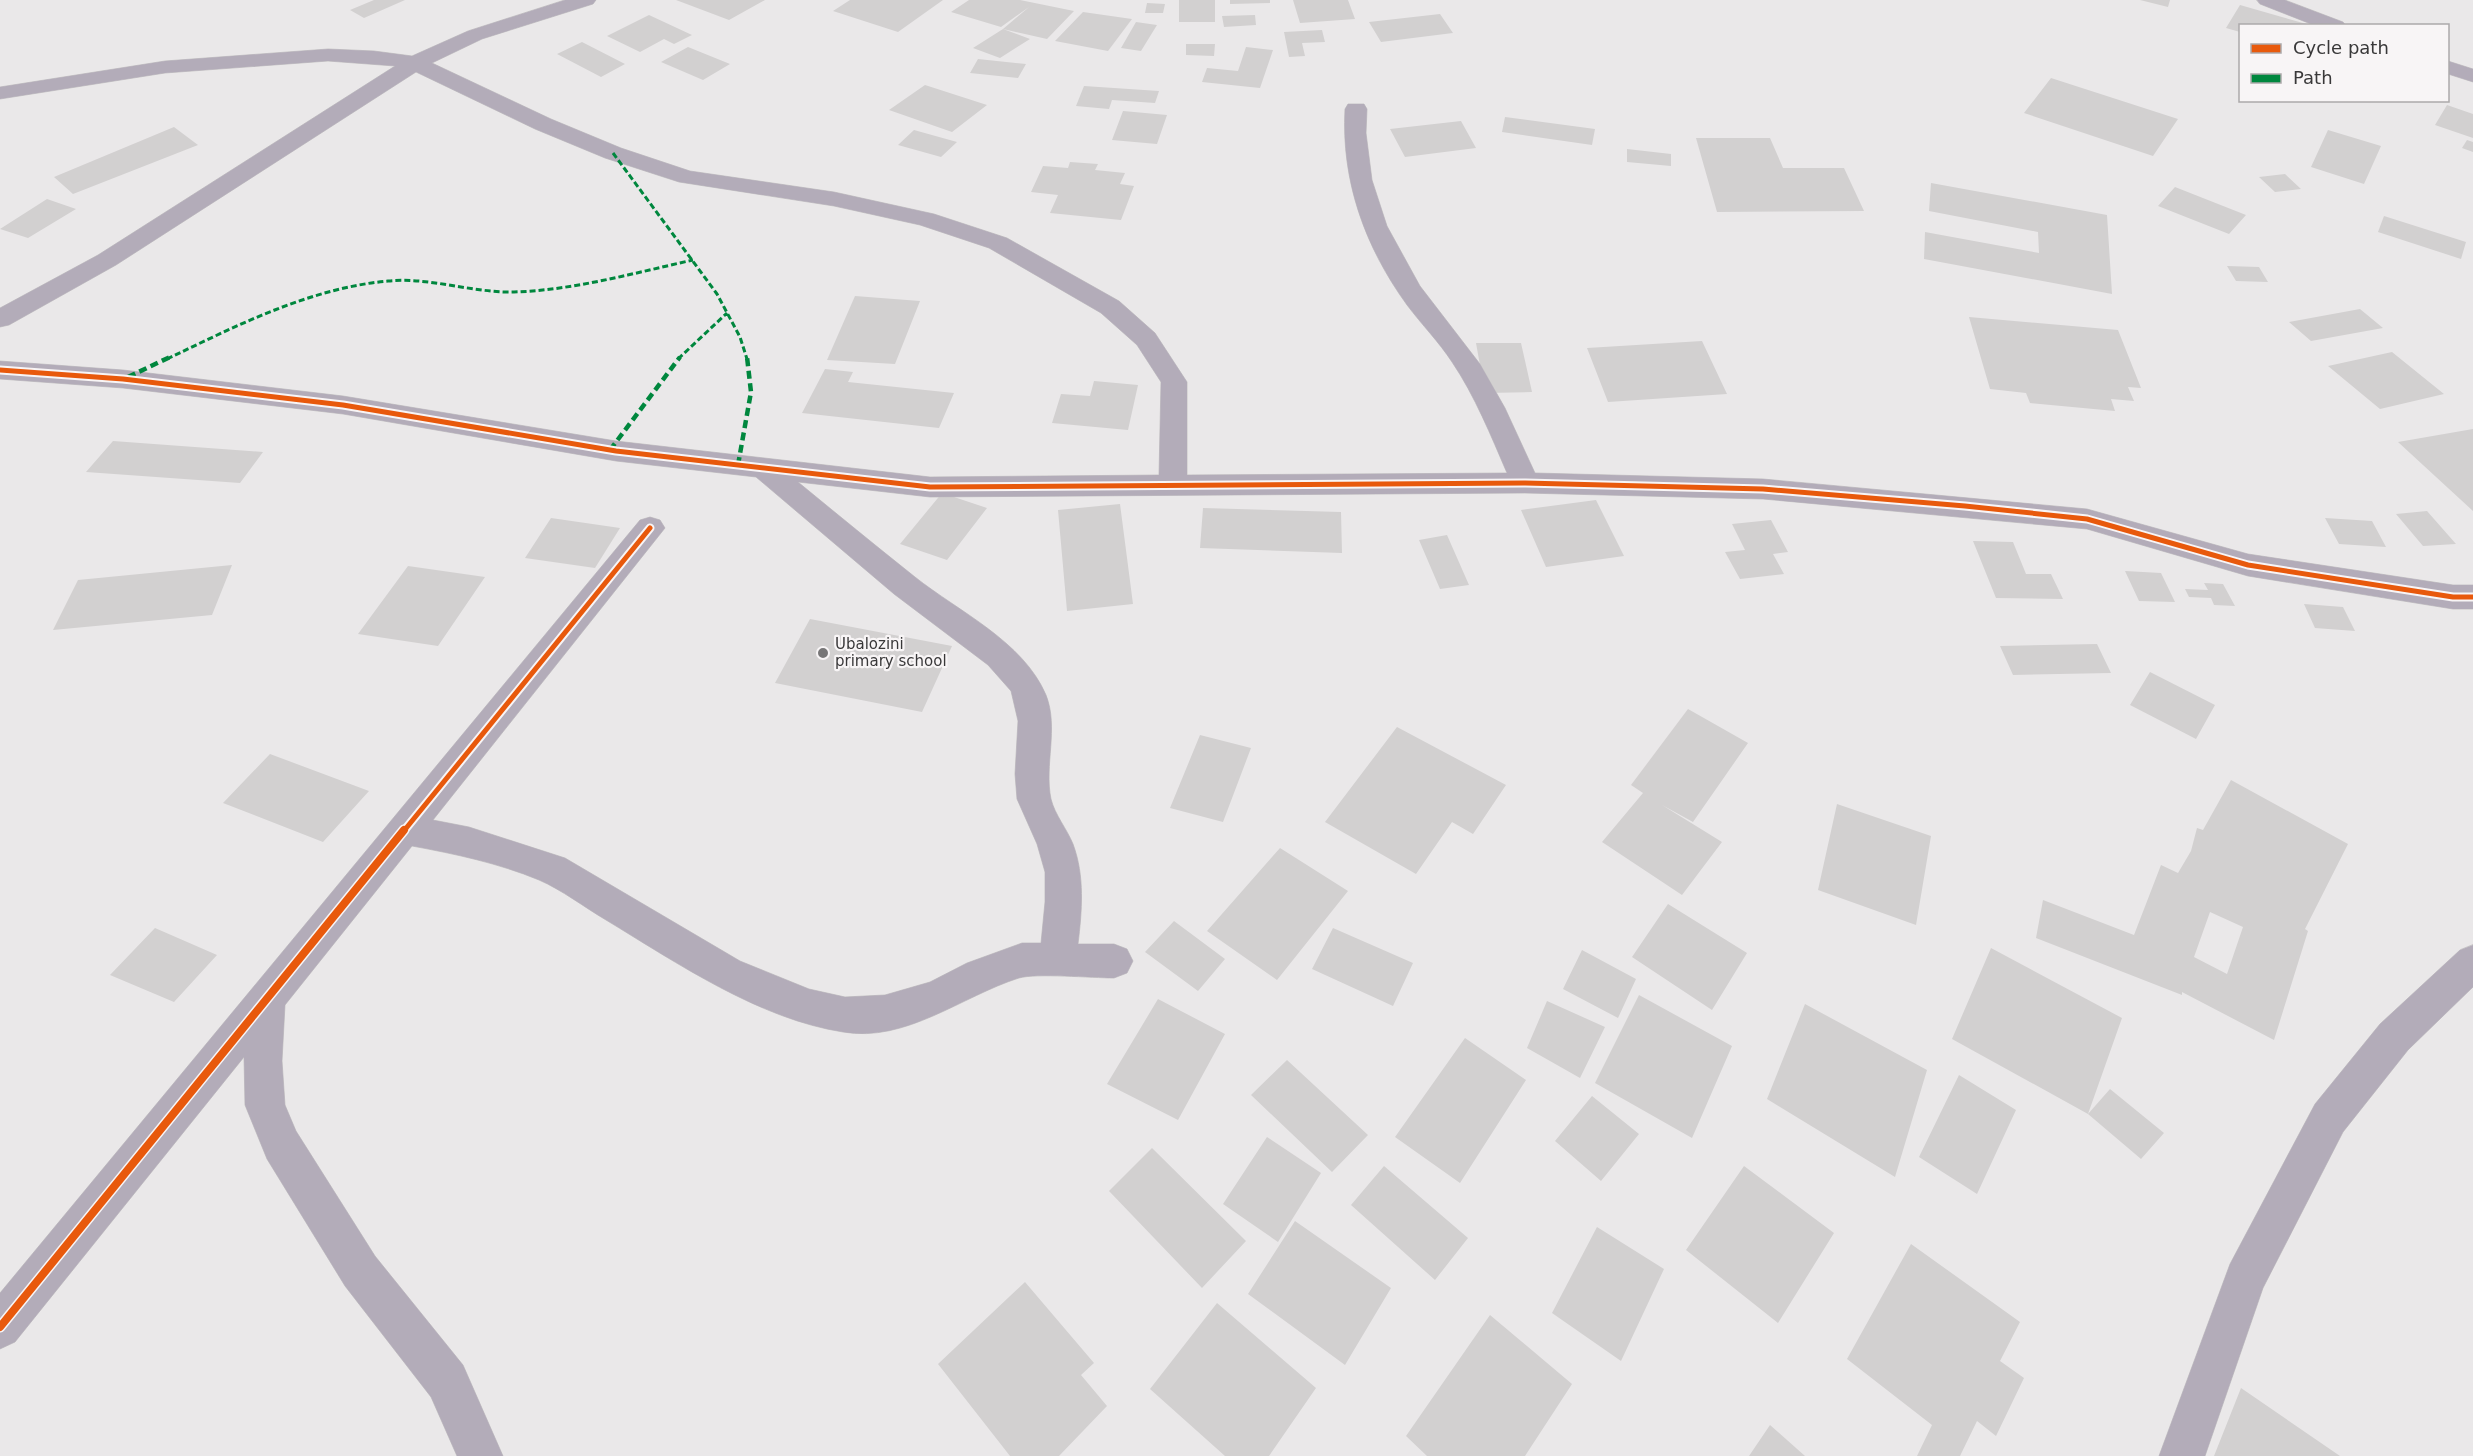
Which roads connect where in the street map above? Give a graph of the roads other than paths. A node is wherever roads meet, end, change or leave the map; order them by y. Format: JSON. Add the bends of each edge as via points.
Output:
{"nodes":[{"id":1,"x":586,"y":0,"type":"edge"},
{"id":2,"x":2267,"y":0,"type":"edge"},
{"id":3,"x":2331,"y":24,"type":"edge"},
{"id":4,"x":415,"y":63,"type":"junction"},
{"id":5,"x":2449,"y":67,"type":"edge"},
{"id":6,"x":2473,"y":76,"type":"edge"},
{"id":7,"x":0,"y":93,"type":"edge"},
{"id":8,"x":1356,"y":109,"type":"dead end"},
{"id":9,"x":0,"y":319,"type":"edge"},
{"id":10,"x":0,"y":370,"type":"edge"},
{"id":11,"x":761,"y":466,"type":"junction"},
{"id":12,"x":1526,"y":483,"type":"junction"},
{"id":13,"x":1173,"y":485,"type":"junction"},
{"id":14,"x":650,"y":528,"type":"dead end"},
{"id":15,"x":2473,"y":597,"type":"edge"},
{"id":16,"x":405,"y":830,"type":"junction"},
{"id":17,"x":1057,"y":961,"type":"junction"},
{"id":18,"x":1114,"y":961,"type":"dead end"},
{"id":19,"x":2473,"y":962,"type":"edge"},
{"id":20,"x":266,"y":1003,"type":"junction"},
{"id":21,"x":0,"y":1327,"type":"edge"},
{"id":22,"x":480,"y":1456,"type":"edge"},
{"id":23,"x":2182,"y":1456,"type":"edge"}],
"edges":[{"from":1,"to":4,"type":"street","via":[[475,35]]},
{"from":2,"to":3,"type":"street"},
{"from":4,"to":7,"type":"street","via":[[328,55],[165,67]]},
{"from":4,"to":9,"type":"street","via":[[107,260]]},
{"from":4,"to":13,"type":"street","via":[[543,124],[613,153],[687,177],[926,219],[998,243],[1119,315],[1146,339],[1174,382]]},
{"from":5,"to":6,"type":"street"},
{"from":8,"to":12,"type":"street","via":[[1359,179],[1379,240],[1409,289],[1466,363]]},
{"from":10,"to":11,"type":"street","via":[[123,379],[343,405],[616,451]]},
{"from":11,"to":13,"type":"street","via":[[930,487]]},
{"from":11,"to":17,"type":"street","via":[[995,654],[1029,693],[1034,713],[1033,798],[1056,846],[1065,903]]},
{"from":12,"to":13,"type":"street"},
{"from":12,"to":15,"type":"street","via":[[1763,489],[2087,519],[2248,565]]},
{"from":14,"to":16,"type":"street"},
{"from":16,"to":17,"type":"street","via":[[469,842],[552,869],[727,973],[807,1006],[845,1015],[885,1013],[938,997],[980,975],[1022,960]]},
{"from":16,"to":20,"type":"street"},
{"from":17,"to":18,"type":"street"},
{"from":19,"to":23,"type":"street","via":[[2394,1037],[2329,1118],[2245,1279]]},
{"from":20,"to":21,"type":"street"},
{"from":20,"to":22,"type":"street","via":[[265,1105],[281,1145],[360,1272],[447,1382]]}]}
